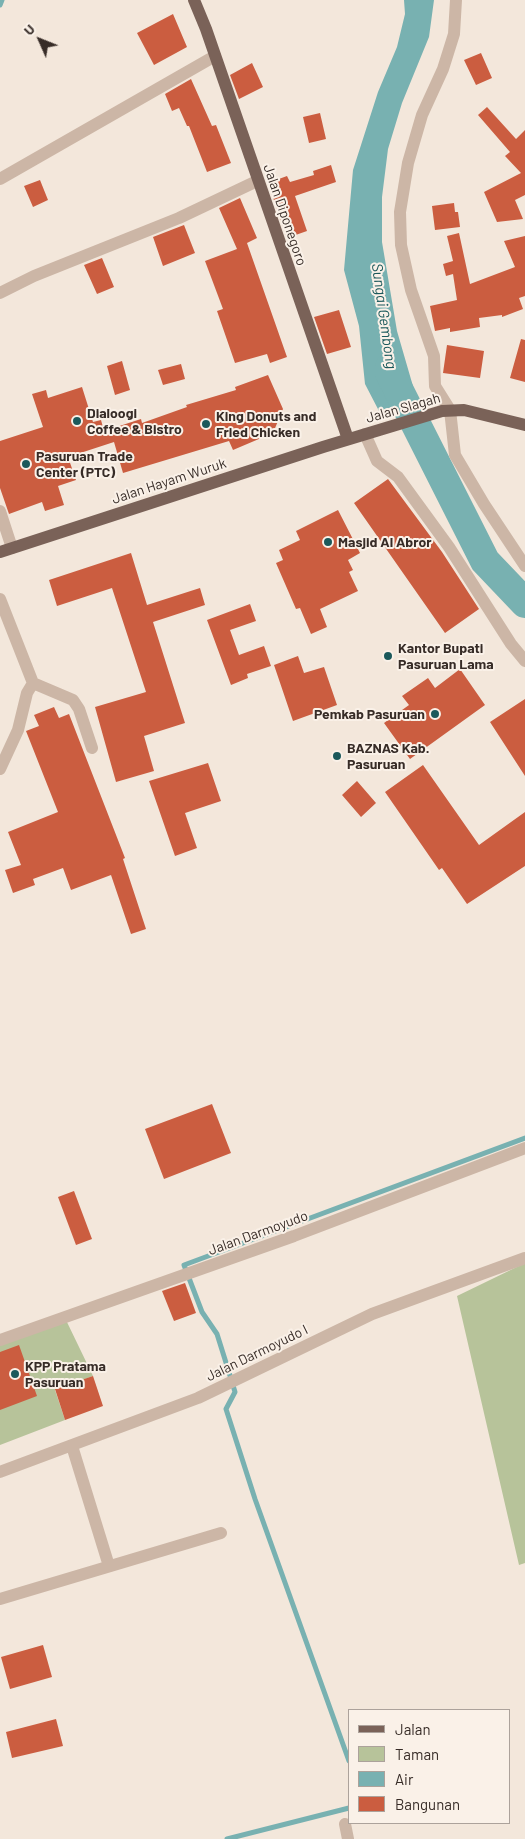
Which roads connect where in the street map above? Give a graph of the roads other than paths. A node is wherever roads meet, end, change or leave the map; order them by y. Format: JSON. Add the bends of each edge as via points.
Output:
{"nodes":[{"id":1,"x":194,"y":0,"type":"edge"},
{"id":2,"x":456,"y":0,"type":"edge"},
{"id":3,"x":216,"y":56,"type":"junction"},
{"id":4,"x":0,"y":179,"type":"edge"},
{"id":5,"x":257,"y":181,"type":"junction"},
{"id":6,"x":0,"y":293,"type":"edge"},
{"id":7,"x":446,"y":411,"type":"junction"},
{"id":8,"x":525,"y":425,"type":"edge"},
{"id":9,"x":369,"y":433,"type":"junction"},
{"id":10,"x":348,"y":439,"type":"junction"},
{"id":11,"x":0,"y":511,"type":"edge"},
{"id":12,"x":6,"y":550,"type":"edge"},
{"id":13,"x":525,"y":566,"type":"edge"},
{"id":14,"x":0,"y":599,"type":"edge"},
{"id":15,"x":525,"y":661,"type":"edge"},
{"id":16,"x":33,"y":684,"type":"junction"},
{"id":17,"x":92,"y":748,"type":"dead end"},
{"id":18,"x":0,"y":769,"type":"edge"},
{"id":19,"x":525,"y":1148,"type":"edge"},
{"id":20,"x":525,"y":1258,"type":"edge"},
{"id":21,"x":0,"y":1340,"type":"edge"},
{"id":22,"x":72,"y":1446,"type":"junction"},
{"id":23,"x":0,"y":1472,"type":"edge"},
{"id":24,"x":221,"y":1534,"type":"dead end"},
{"id":25,"x":108,"y":1566,"type":"junction"},
{"id":26,"x":0,"y":1599,"type":"edge"},
{"id":27,"x":345,"y":1824,"type":"dead end"},
{"id":28,"x":348,"y":1839,"type":"edge"}],
"edges":[{"from":1,"to":3,"type":"main road","name":"Jalan Diponegoro"},
{"from":2,"to":7,"type":"street","via":[[454,34],[443,69],[422,115],[408,163],[400,212],[401,245],[411,290],[434,356],[436,386]]},
{"from":3,"to":4,"type":"street"},
{"from":3,"to":5,"type":"main road","name":"Jalan Diponegoro"},
{"from":5,"to":6,"type":"street","via":[[179,218],[34,276]]},
{"from":5,"to":10,"type":"main road","name":"Jalan Diponegoro"},
{"from":7,"to":8,"type":"main road","name":"Jalan Slagah","via":[[473,412]]},
{"from":7,"to":9,"type":"main road","name":"Jalan Slagah"},
{"from":7,"to":13,"type":"street","via":[[455,455]]},
{"from":9,"to":10,"type":"main road","name":"Jalan Slagah"},
{"from":9,"to":15,"type":"street","via":[[377,461],[398,477]]},
{"from":10,"to":12,"type":"main road","name":"Jalan Hayam Wuruk"},
{"from":11,"to":12,"type":"street"},
{"from":14,"to":16,"type":"street"},
{"from":16,"to":17,"type":"street","via":[[73,700]]},
{"from":16,"to":18,"type":"street","via":[[27,693],[18,730]]},
{"from":19,"to":21,"type":"street","name":"Jalan Darmoyudo","via":[[294,1236]]},
{"from":20,"to":22,"type":"street","name":"Jalan Darmoyudo I","via":[[372,1314],[198,1398]]},
{"from":22,"to":23,"type":"street","name":"Jalan Darmoyudo I"},
{"from":22,"to":25,"type":"street"},
{"from":24,"to":25,"type":"street"},
{"from":25,"to":26,"type":"street"},
{"from":27,"to":28,"type":"street"}]}
